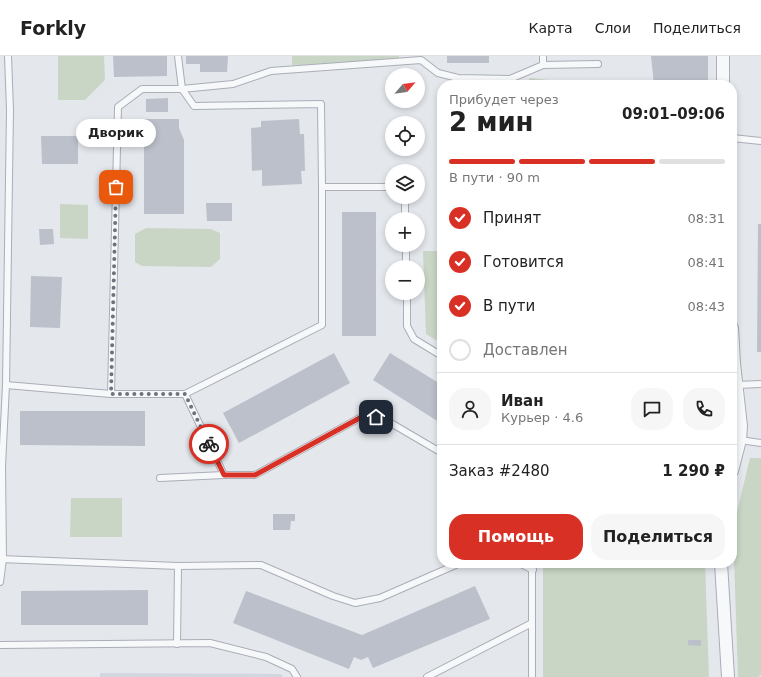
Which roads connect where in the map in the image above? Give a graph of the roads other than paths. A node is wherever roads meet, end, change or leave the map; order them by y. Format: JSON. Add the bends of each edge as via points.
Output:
{"nodes":[{"id":1,"x":8,"y":56,"type":"edge"},
{"id":2,"x":178,"y":56,"type":"edge"},
{"id":3,"x":543,"y":56,"type":"edge"},
{"id":4,"x":723,"y":56,"type":"edge"},
{"id":5,"x":598,"y":64,"type":"dead end"},
{"id":6,"x":543,"y":65,"type":"junction"},
{"id":7,"x":723,"y":80,"type":"edge"},
{"id":8,"x":182,"y":89,"type":"junction"},
{"id":9,"x":737,"y":139,"type":"edge"},
{"id":10,"x":761,"y":141,"type":"edge"},
{"id":11,"x":322,"y":187,"type":"junction"},
{"id":12,"x":385,"y":187,"type":"edge"},
{"id":13,"x":406,"y":300,"type":"edge"},
{"id":14,"x":437,"y":353,"type":"edge"},
{"id":15,"x":761,"y":384,"type":"edge"},
{"id":16,"x":6,"y":385,"type":"junction"},
{"id":17,"x":737,"y":385,"type":"edge"},
{"id":18,"x":737,"y":393,"type":"edge"},
{"id":19,"x":111,"y":394,"type":"junction"},
{"id":20,"x":185,"y":394,"type":"junction"},
{"id":21,"x":367,"y":414,"type":"junction"},
{"id":22,"x":364,"y":429,"type":"dead end"},
{"id":23,"x":740,"y":440,"type":"junction"},
{"id":24,"x":761,"y":443,"type":"edge"},
{"id":25,"x":437,"y":450,"type":"edge"},
{"id":26,"x":737,"y":452,"type":"edge"},
{"id":27,"x":224,"y":475,"type":"junction"},
{"id":28,"x":160,"y":478,"type":"dead end"},
{"id":29,"x":1,"y":495,"type":"edge"},
{"id":30,"x":1,"y":559,"type":"edge"},
{"id":31,"x":178,"y":566,"type":"junction"},
{"id":32,"x":449,"y":568,"type":"edge"},
{"id":33,"x":529,"y":568,"type":"edge"},
{"id":34,"x":721,"y":568,"type":"edge"},
{"id":35,"x":533,"y":570,"type":"joint"},
{"id":36,"x":0,"y":582,"type":"edge"},
{"id":37,"x":532,"y":623,"type":"junction"},
{"id":38,"x":178,"y":644,"type":"junction"},
{"id":39,"x":0,"y":645,"type":"edge"},
{"id":40,"x":297,"y":677,"type":"edge"},
{"id":41,"x":427,"y":677,"type":"edge"},
{"id":42,"x":532,"y":677,"type":"edge"},
{"id":43,"x":728,"y":677,"type":"edge"}],
"edges":[{"from":1,"to":16,"type":"lane","via":[[10,110]]},
{"from":2,"to":8,"type":"lane"},
{"from":3,"to":6,"type":"lane"},
{"from":4,"to":7,"type":"street"},
{"from":5,"to":6,"type":"lane"},
{"from":6,"to":8,"type":"lane","via":[[510,80],[458,78],[438,73],[421,60],[271,71],[233,84]]},
{"from":8,"to":11,"type":"lane","via":[[194,106],[320,104]]},
{"from":8,"to":19,"type":"lane","via":[[142,89],[118,107]]},
{"from":9,"to":10,"type":"lane"},
{"from":11,"to":12,"type":"lane"},
{"from":11,"to":20,"type":"lane","via":[[322,325]]},
{"from":13,"to":14,"type":"lane","via":[[407,326],[414,339]]},
{"from":15,"to":17,"type":"lane"},
{"from":16,"to":19,"type":"lane"},
{"from":16,"to":29,"type":"lane"},
{"from":18,"to":23,"type":"street"},
{"from":19,"to":20,"type":"lane"},
{"from":20,"to":27,"type":"lane"},
{"from":21,"to":22,"type":"lane"},
{"from":21,"to":25,"type":"lane","via":[[384,420]]},
{"from":21,"to":27,"type":"lane","via":[[255,475]]},
{"from":23,"to":24,"type":"lane"},
{"from":23,"to":26,"type":"street"},
{"from":27,"to":28,"type":"lane"},
{"from":29,"to":30,"type":"lane"},
{"from":30,"to":31,"type":"lane"},
{"from":30,"to":36,"type":"lane"},
{"from":31,"to":32,"type":"lane","via":[[261,565],[355,603],[380,598]]},
{"from":31,"to":38,"type":"lane"},
{"from":33,"to":35,"type":"lane"},
{"from":34,"to":43,"type":"street"},
{"from":35,"to":37,"type":"lane"},
{"from":37,"to":41,"type":"lane"},
{"from":37,"to":42,"type":"lane"},
{"from":38,"to":39,"type":"lane"},
{"from":38,"to":40,"type":"lane","via":[[210,643],[266,657],[292,669]]}]}
